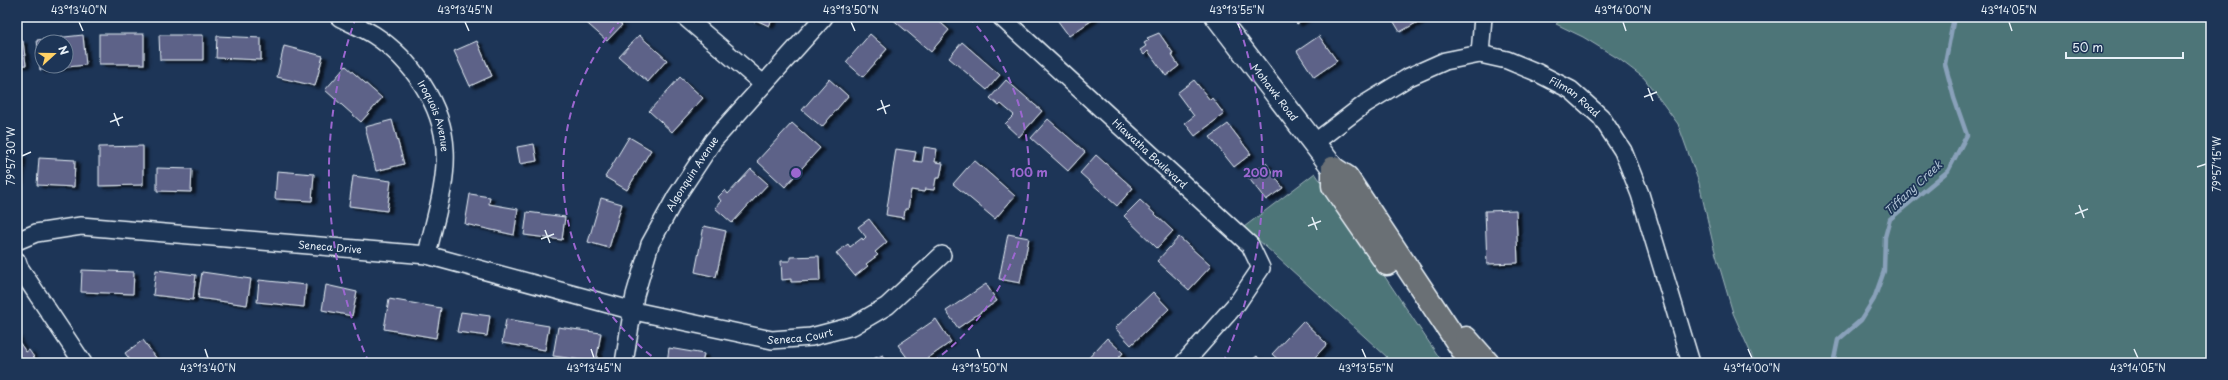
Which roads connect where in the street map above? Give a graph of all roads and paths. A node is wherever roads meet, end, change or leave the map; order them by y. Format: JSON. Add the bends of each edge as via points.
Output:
{"nodes":[{"id":1,"x":338,"y":17,"type":"edge"},
{"id":2,"x":685,"y":17,"type":"edge"},
{"id":3,"x":824,"y":17,"type":"edge"},
{"id":4,"x":1001,"y":17,"type":"edge"},
{"id":5,"x":1217,"y":17,"type":"edge"},
{"id":6,"x":1484,"y":17,"type":"edge"},
{"id":7,"x":1480,"y":54,"type":"junction"},
{"id":8,"x":763,"y":84,"type":"junction"},
{"id":9,"x":1314,"y":143,"type":"junction"},
{"id":10,"x":1333,"y":168,"type":"junction"},
{"id":11,"x":18,"y":238,"type":"edge"},
{"id":12,"x":427,"y":255,"type":"junction"},
{"id":13,"x":942,"y":255,"type":"dead end"},
{"id":14,"x":17,"y":261,"type":"edge"},
{"id":15,"x":1416,"y":279,"type":"junction"},
{"id":16,"x":634,"y":311,"type":"junction"},
{"id":17,"x":84,"y":363,"type":"edge"},
{"id":18,"x":624,"y":363,"type":"edge"},
{"id":19,"x":1184,"y":363,"type":"edge"},
{"id":20,"x":1455,"y":363,"type":"edge"},
{"id":21,"x":1471,"y":363,"type":"edge"},
{"id":22,"x":1488,"y":363,"type":"edge"},
{"id":23,"x":1691,"y":363,"type":"edge"}],
"edges":[{"from":1,"to":12,"type":"street","name":"Iroquois Avenue","via":[[374,35],[400,57],[422,84],[437,111],[445,150],[443,184]]},
{"from":2,"to":8,"type":"street"},
{"from":3,"to":8,"type":"street","name":"Algonquin Avenue"},
{"from":4,"to":19,"type":"street","name":"Hiawatha Boulevard","via":[[1250,245],[1261,268],[1238,302]]},
{"from":5,"to":9,"type":"main road","name":"Mohawk Road"},
{"from":6,"to":7,"type":"street"},
{"from":7,"to":9,"type":"street","name":"Filman Road","via":[[1445,61],[1409,76],[1365,104]]},
{"from":7,"to":23,"type":"street","name":"Filman Road","via":[[1507,60],[1571,90],[1601,117],[1623,151],[1640,194]]},
{"from":8,"to":16,"type":"street","name":"Algonquin Avenue","via":[[713,141],[676,197],[650,244],[635,295]]},
{"from":9,"to":10,"type":"main road","name":"Mohawk Road"},
{"from":10,"to":15,"type":"highway","via":[[1346,177]]},
{"from":10,"to":20,"type":"highway","via":[[1333,186]]},
{"from":11,"to":12,"type":"street","name":"Seneca Drive","via":[[81,226]]},
{"from":12,"to":16,"type":"street","name":"Seneca Drive"},
{"from":13,"to":16,"type":"street","name":"Seneca Court","via":[[887,306],[853,326],[811,337],[772,340]]},
{"from":14,"to":17,"type":"street"},
{"from":15,"to":21,"type":"highway"},
{"from":15,"to":22,"type":"highway"},
{"from":16,"to":18,"type":"street","name":"Algonquin Avenue"}]}
